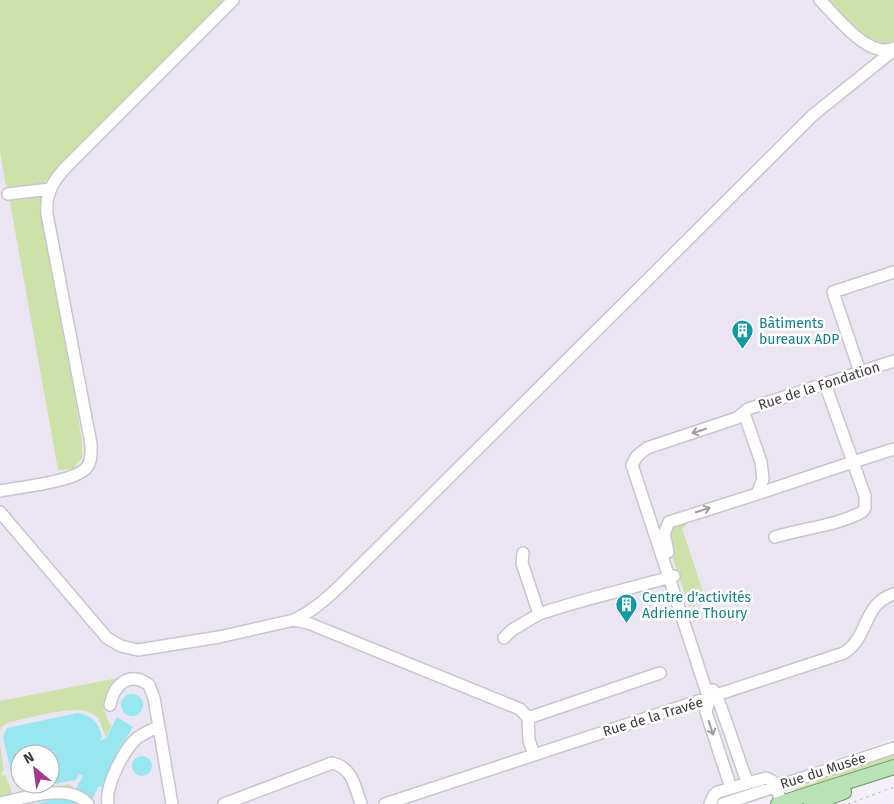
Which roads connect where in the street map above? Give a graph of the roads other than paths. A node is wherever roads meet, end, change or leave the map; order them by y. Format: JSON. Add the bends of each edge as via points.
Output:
{"nodes":[{"id":1,"x":234,"y":0,"type":"edge"},
{"id":2,"x":820,"y":0,"type":"edge"},
{"id":3,"x":894,"y":49,"type":"edge"},
{"id":4,"x":50,"y":189,"type":"junction"},
{"id":5,"x":8,"y":194,"type":"dead end"},
{"id":6,"x":894,"y":272,"type":"edge"},
{"id":7,"x":894,"y":361,"type":"edge"},
{"id":8,"x":860,"y":372,"type":"junction"},
{"id":9,"x":825,"y":384,"type":"junction"},
{"id":10,"x":744,"y":413,"type":"junction"},
{"id":11,"x":894,"y":449,"type":"edge"},
{"id":12,"x":853,"y":462,"type":"junction"},
{"id":13,"x":0,"y":491,"type":"edge"},
{"id":14,"x":757,"y":494,"type":"junction"},
{"id":15,"x":0,"y":512,"type":"edge"},
{"id":16,"x":647,"y":513,"type":"junction"},
{"id":17,"x":669,"y":522,"type":"junction"},
{"id":18,"x":776,"y":537,"type":"dead end"},
{"id":19,"x":524,"y":553,"type":"dead end"},
{"id":20,"x":672,"y":576,"type":"junction"},
{"id":21,"x":894,"y":594,"type":"edge"},
{"id":22,"x":539,"y":614,"type":"junction"},
{"id":23,"x":294,"y":620,"type":"junction"},
{"id":24,"x":504,"y":638,"type":"dead end"},
{"id":25,"x":660,"y":673,"type":"dead end"},
{"id":26,"x":712,"y":698,"type":"junction"},
{"id":27,"x":110,"y":705,"type":"dead end"},
{"id":28,"x":528,"y":718,"type":"junction"},
{"id":29,"x":158,"y":727,"type":"junction"},
{"id":30,"x":894,"y":748,"type":"edge"},
{"id":31,"x":534,"y":755,"type":"junction"},
{"id":32,"x":894,"y":767,"type":"edge"},
{"id":33,"x":894,"y":774,"type":"edge"},
{"id":34,"x":747,"y":782,"type":"junction"},
{"id":35,"x":776,"y":787,"type":"junction"},
{"id":36,"x":731,"y":788,"type":"junction"},
{"id":37,"x":0,"y":803,"type":"edge"},
{"id":38,"x":88,"y":804,"type":"edge"},
{"id":39,"x":108,"y":804,"type":"edge"},
{"id":40,"x":172,"y":804,"type":"edge"},
{"id":41,"x":224,"y":804,"type":"edge"},
{"id":42,"x":361,"y":804,"type":"edge"},
{"id":43,"x":385,"y":804,"type":"edge"},
{"id":44,"x":710,"y":804,"type":"edge"},
{"id":45,"x":723,"y":804,"type":"edge"},
{"id":46,"x":781,"y":804,"type":"edge"},
{"id":47,"x":810,"y":804,"type":"edge"}],
"edges":[{"from":1,"to":4,"type":"street","via":[[69,164]]},
{"from":2,"to":3,"type":"street","via":[[869,46],[880,51]]},
{"from":3,"to":23,"type":"street","via":[[814,114],[341,584],[318,606]]},
{"from":4,"to":5,"type":"street"},
{"from":4,"to":13,"type":"street","via":[[48,214],[91,457],[88,467],[74,475]]},
{"from":6,"to":8,"type":"street","via":[[833,292]]},
{"from":7,"to":8,"type":"street","name":"Rue de la Fondation"},
{"from":8,"to":9,"type":"street","name":"Rue de la Fondation"},
{"from":9,"to":10,"type":"street","name":"Rue de la Fondation"},
{"from":9,"to":12,"type":"street"},
{"from":10,"to":14,"type":"street","name":"Rue de la Fondation","via":[[761,462],[763,480]]},
{"from":10,"to":16,"type":"street","name":"Rue de la Fondation","one_way":true,"via":[[647,448],[637,456],[632,465]]},
{"from":11,"to":12,"type":"street"},
{"from":12,"to":14,"type":"street"},
{"from":12,"to":18,"type":"street","via":[[865,496],[862,512]]},
{"from":17,"to":14,"type":"street","one_way":true},
{"from":15,"to":23,"type":"street","via":[[107,638],[122,646],[138,650],[219,637]]},
{"from":16,"to":17,"type":"street","via":[[656,521]]},
{"from":16,"to":20,"type":"street","name":"Rue de la Fondation"},
{"from":17,"to":20,"type":"street","name":"Rue de la Fondation","via":[[664,539]]},
{"from":19,"to":22,"type":"street","via":[[522,563]]},
{"from":20,"to":22,"type":"street"},
{"from":20,"to":26,"type":"street","name":"Rue de la Fondation"},
{"from":21,"to":26,"type":"street","name":"Rue de la Travée","via":[[875,605],[857,642],[844,654]]},
{"from":22,"to":24,"type":"street"},
{"from":23,"to":28,"type":"street","via":[[520,710]]},
{"from":25,"to":28,"type":"street"},
{"from":26,"to":31,"type":"street","name":"Rue de la Travée"},
{"from":26,"to":34,"type":"street","name":"Rue de la Fondation","via":[[721,707]]},
{"from":26,"to":36,"type":"street","name":"Rue de la Fondation","one_way":true,"via":[[706,712]]},
{"from":27,"to":29,"type":"street","via":[[115,689],[123,682],[144,681],[152,690]]},
{"from":28,"to":31,"type":"street","via":[[529,740]]},
{"from":29,"to":39,"type":"street","via":[[137,738],[130,748],[108,787]]},
{"from":29,"to":40,"type":"street"},
{"from":30,"to":35,"type":"street","name":"Rue du Musée"},
{"from":31,"to":43,"type":"street","name":"Rue de la Travée"},
{"from":32,"to":46,"type":"main road"},
{"from":33,"to":47,"type":"main road"},
{"from":34,"to":35,"type":"street","via":[[766,778]]},
{"from":34,"to":36,"type":"street"},
{"from":35,"to":45,"type":"street","name":"Rue du Musée"},
{"from":35,"to":46,"type":"street"},
{"from":36,"to":44,"type":"street","via":[[714,795]]},
{"from":37,"to":38,"type":"street","via":[[64,792],[75,794]]},
{"from":41,"to":42,"type":"street","via":[[332,763],[344,767],[350,775]]}]}
